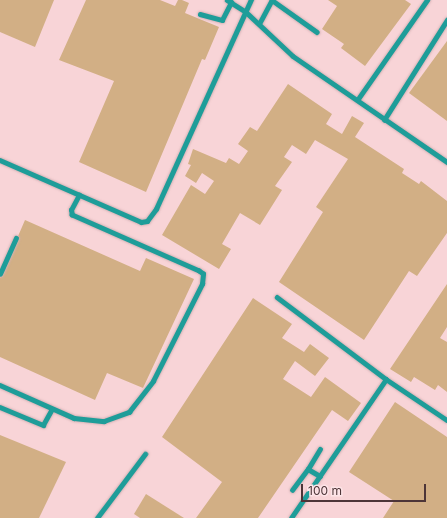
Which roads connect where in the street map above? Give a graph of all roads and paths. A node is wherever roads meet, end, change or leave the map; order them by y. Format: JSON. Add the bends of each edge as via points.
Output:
{"nodes":[{"id":1,"x":251,"y":0,"type":"edge"},
{"id":2,"x":272,"y":0,"type":"edge"},
{"id":3,"x":428,"y":0,"type":"edge"},
{"id":4,"x":229,"y":1,"type":"edge"},
{"id":5,"x":246,"y":12,"type":"junction"},
{"id":6,"x":200,"y":14,"type":"dead end"},
{"id":7,"x":447,"y":20,"type":"edge"},
{"id":8,"x":259,"y":24,"type":"junction"},
{"id":9,"x":318,"y":32,"type":"dead end"},
{"id":10,"x":358,"y":99,"type":"junction"},
{"id":11,"x":384,"y":120,"type":"junction"},
{"id":12,"x":0,"y":160,"type":"edge"},
{"id":13,"x":447,"y":162,"type":"edge"},
{"id":14,"x":79,"y":195,"type":"junction"},
{"id":15,"x":16,"y":238,"type":"dead end"},
{"id":16,"x":0,"y":274,"type":"edge"},
{"id":17,"x":277,"y":297,"type":"dead end"},
{"id":18,"x":386,"y":379,"type":"junction"},
{"id":19,"x":0,"y":385,"type":"edge"},
{"id":20,"x":0,"y":407,"type":"edge"},
{"id":21,"x":52,"y":409,"type":"junction"},
{"id":22,"x":447,"y":420,"type":"edge"},
{"id":23,"x":320,"y":449,"type":"dead end"},
{"id":24,"x":145,"y":454,"type":"dead end"},
{"id":25,"x":308,"y":468,"type":"junction"},
{"id":26,"x":320,"y":476,"type":"junction"},
{"id":27,"x":292,"y":490,"type":"dead end"},
{"id":28,"x":97,"y":518,"type":"edge"},
{"id":29,"x":292,"y":518,"type":"edge"}],
"edges":[{"from":1,"to":5,"type":"lane"},
{"from":2,"to":8,"type":"lane"},
{"from":2,"to":9,"type":"lane"},
{"from":3,"to":10,"type":"lane"},
{"from":4,"to":5,"type":"lane"},
{"from":4,"to":6,"type":"lane","via":[[222,20]]},
{"from":5,"to":8,"type":"lane"},
{"from":5,"to":14,"type":"lane","via":[[151,218],[141,222]]},
{"from":7,"to":11,"type":"lane"},
{"from":8,"to":10,"type":"lane","via":[[293,56]]},
{"from":10,"to":11,"type":"lane"},
{"from":11,"to":13,"type":"lane"},
{"from":12,"to":14,"type":"lane"},
{"from":14,"to":21,"type":"lane","via":[[71,210],[72,215],[150,252],[195,268],[203,274],[203,279],[153,381],[129,412],[104,421],[90,421]]},
{"from":15,"to":16,"type":"lane"},
{"from":17,"to":18,"type":"lane"},
{"from":18,"to":22,"type":"lane"},
{"from":18,"to":26,"type":"lane"},
{"from":19,"to":21,"type":"lane"},
{"from":20,"to":21,"type":"lane","via":[[43,425]]},
{"from":23,"to":25,"type":"lane"},
{"from":24,"to":28,"type":"lane"},
{"from":25,"to":26,"type":"lane"},
{"from":25,"to":27,"type":"lane"},
{"from":26,"to":29,"type":"lane"}]}
